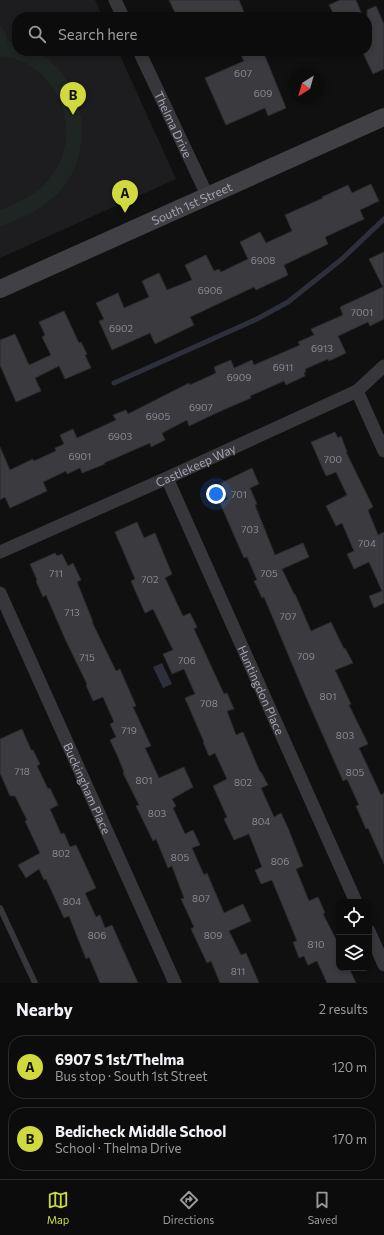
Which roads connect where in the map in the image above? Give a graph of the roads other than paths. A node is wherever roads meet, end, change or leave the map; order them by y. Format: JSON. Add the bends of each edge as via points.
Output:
{"nodes":[{"id":1,"x":115,"y":0,"type":"edge"},
{"id":2,"x":121,"y":12,"type":"edge"},
{"id":3,"x":141,"y":56,"type":"edge"},
{"id":4,"x":384,"y":117,"type":"edge"},
{"id":5,"x":208,"y":197,"type":"junction"},
{"id":6,"x":0,"y":289,"type":"edge"},
{"id":7,"x":384,"y":366,"type":"edge"},
{"id":8,"x":357,"y":391,"type":"junction"},
{"id":9,"x":384,"y":451,"type":"edge"},
{"id":10,"x":167,"y":478,"type":"junction"},
{"id":11,"x":0,"y":552,"type":"edge"},
{"id":12,"x":0,"y":593,"type":"edge"},
{"id":13,"x":355,"y":899,"type":"edge"},
{"id":14,"x":0,"y":908,"type":"edge"},
{"id":15,"x":2,"y":917,"type":"edge"},
{"id":16,"x":371,"y":935,"type":"edge"},
{"id":17,"x":384,"y":965,"type":"edge"},
{"id":18,"x":35,"y":983,"type":"edge"},
{"id":19,"x":175,"y":983,"type":"edge"}],
"edges":[{"from":1,"to":2,"type":"street"},
{"from":3,"to":5,"type":"street","name":"Thelma Drive"},
{"from":4,"to":5,"type":"main road","name":"South 1st Street"},
{"from":5,"to":6,"type":"main road","name":"South 1st Street"},
{"from":7,"to":8,"type":"street","name":"Castlekeep Way"},
{"from":8,"to":9,"type":"street"},
{"from":8,"to":10,"type":"street","name":"Castlekeep Way"},
{"from":10,"to":11,"type":"street","name":"Castlekeep Way"},
{"from":10,"to":13,"type":"street","name":"Huntingdon Place"},
{"from":12,"to":19,"type":"street","name":"Buckingham Place"},
{"from":14,"to":15,"type":"lane"},
{"from":15,"to":18,"type":"lane"},
{"from":16,"to":17,"type":"street"}]}
